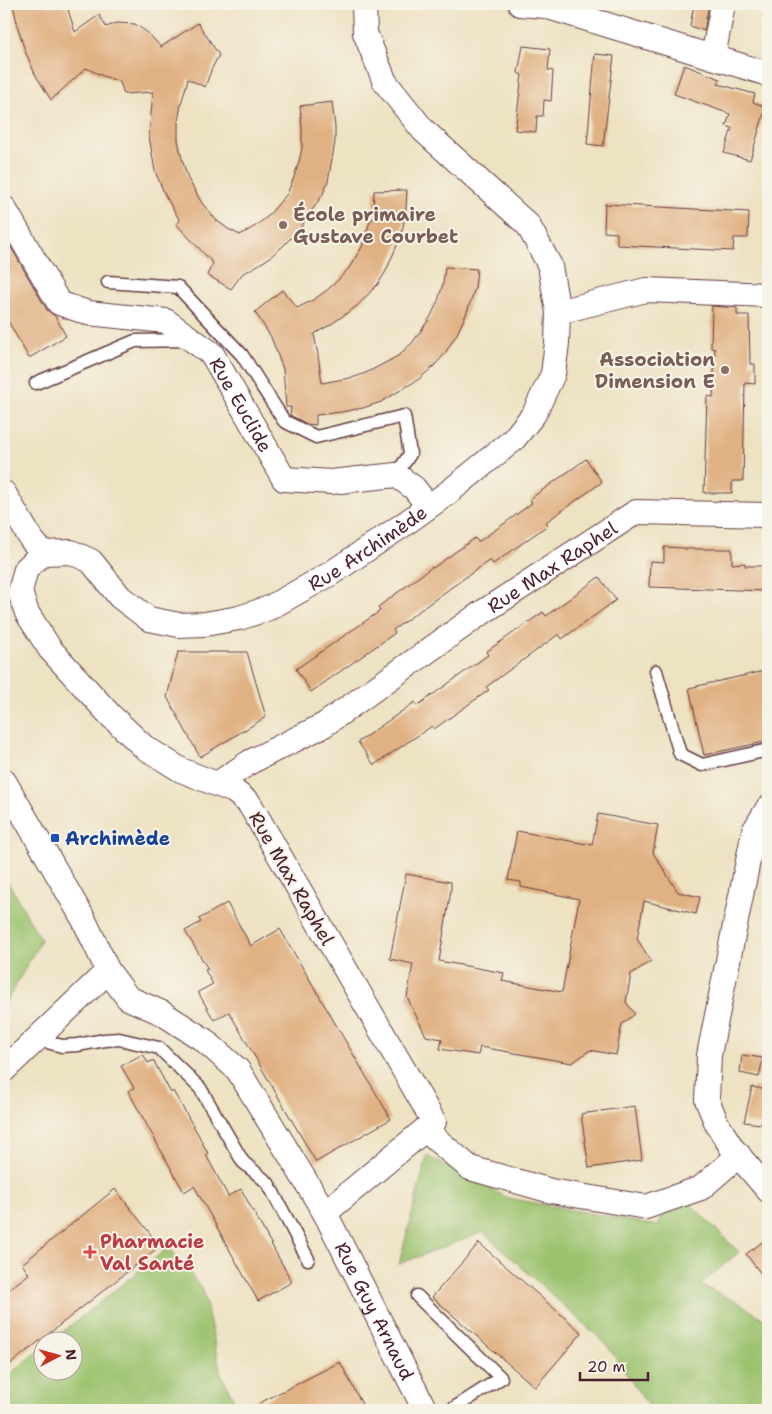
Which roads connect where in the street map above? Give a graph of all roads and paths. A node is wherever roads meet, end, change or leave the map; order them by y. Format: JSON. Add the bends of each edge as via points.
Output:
{"nodes":[{"id":1,"x":364,"y":4,"type":"edge"},
{"id":2,"x":520,"y":4,"type":"edge"},
{"id":3,"x":723,"y":4,"type":"edge"},
{"id":4,"x":713,"y":57,"type":"junction"},
{"id":5,"x":768,"y":75,"type":"edge"},
{"id":6,"x":4,"y":208,"type":"edge"},
{"id":7,"x":108,"y":282,"type":"dead end"},
{"id":8,"x":768,"y":295,"type":"edge"},
{"id":9,"x":558,"y":312,"type":"junction"},
{"id":10,"x":193,"y":340,"type":"junction"},
{"id":11,"x":36,"y":382,"type":"dead end"},
{"id":12,"x":396,"y":475,"type":"junction"},
{"id":13,"x":4,"y":493,"type":"edge"},
{"id":14,"x":428,"y":506,"type":"junction"},
{"id":15,"x":768,"y":514,"type":"edge"},
{"id":16,"x":43,"y":553,"type":"junction"},
{"id":17,"x":656,"y":671,"type":"dead end"},
{"id":18,"x":768,"y":750,"type":"edge"},
{"id":19,"x":4,"y":781,"type":"edge"},
{"id":20,"x":217,"y":784,"type":"junction"},
{"id":21,"x":768,"y":808,"type":"edge"},
{"id":22,"x":108,"y":971,"type":"junction"},
{"id":23,"x":36,"y":1039,"type":"junction"},
{"id":24,"x":4,"y":1070,"type":"edge"},
{"id":25,"x":425,"y":1130,"type":"junction"},
{"id":26,"x":739,"y":1155,"type":"junction"},
{"id":27,"x":768,"y":1190,"type":"edge"},
{"id":28,"x":325,"y":1213,"type":"junction"},
{"id":29,"x":308,"y":1259,"type":"dead end"},
{"id":30,"x":417,"y":1296,"type":"dead end"},
{"id":31,"x":425,"y":1410,"type":"edge"},
{"id":32,"x":451,"y":1410,"type":"edge"}],
"edges":[{"from":1,"to":9,"type":"street","name":"Rue Archimède","via":[[365,33],[385,82],[424,130],[528,225],[550,266]]},
{"from":2,"to":4,"type":"street","via":[[545,6]]},
{"from":3,"to":4,"type":"street"},
{"from":4,"to":5,"type":"street"},
{"from":6,"to":10,"type":"street","name":"Rue Euclide","via":[[60,303],[88,313],[166,321]]},
{"from":7,"to":12,"type":"lane","via":[[178,286],[242,354],[284,421],[316,437],[404,416],[410,454]]},
{"from":8,"to":9,"type":"street","via":[[646,290]]},
{"from":9,"to":14,"type":"street","name":"Rue Archimède","via":[[553,374],[534,414],[513,440]]},
{"from":10,"to":11,"type":"lane","via":[[135,341]]},
{"from":10,"to":12,"type":"street","name":"Rue Euclide","via":[[212,354],[284,479],[331,482]]},
{"from":12,"to":14,"type":"street","via":[[414,488]]},
{"from":13,"to":16,"type":"street"},
{"from":14,"to":16,"type":"street","name":"Rue Archimède","via":[[330,574],[269,608],[205,624],[179,625],[149,619],[120,596],[91,561],[71,552]]},
{"from":15,"to":20,"type":"street","name":"Rue Max Raphel","via":[[636,512],[477,616],[324,724],[250,762]]},
{"from":16,"to":20,"type":"street","via":[[26,569],[20,592],[27,613],[50,649],[144,747],[181,770]]},
{"from":17,"to":18,"type":"lane","via":[[680,754],[702,765]]},
{"from":19,"to":22,"type":"street","via":[[84,920]]},
{"from":20,"to":25,"type":"street","name":"Rue Max Raphel","via":[[249,803],[434,1122]]},
{"from":21,"to":26,"type":"street","via":[[754,831],[709,1055],[707,1100],[716,1124]]},
{"from":22,"to":23,"type":"street"},
{"from":22,"to":28,"type":"street","via":[[128,998],[162,1013],[204,1040],[238,1070]]},
{"from":23,"to":24,"type":"street"},
{"from":23,"to":29,"type":"lane","via":[[62,1046],[119,1039],[159,1048],[200,1088],[243,1162],[268,1183]]},
{"from":25,"to":26,"type":"street","via":[[470,1168],[551,1190],[646,1207],[700,1188]]},
{"from":25,"to":28,"type":"street"},
{"from":26,"to":27,"type":"street"},
{"from":28,"to":31,"type":"street","name":"Rue Guy Arnaud"},
{"from":30,"to":32,"type":"lane","via":[[501,1378]]}]}
